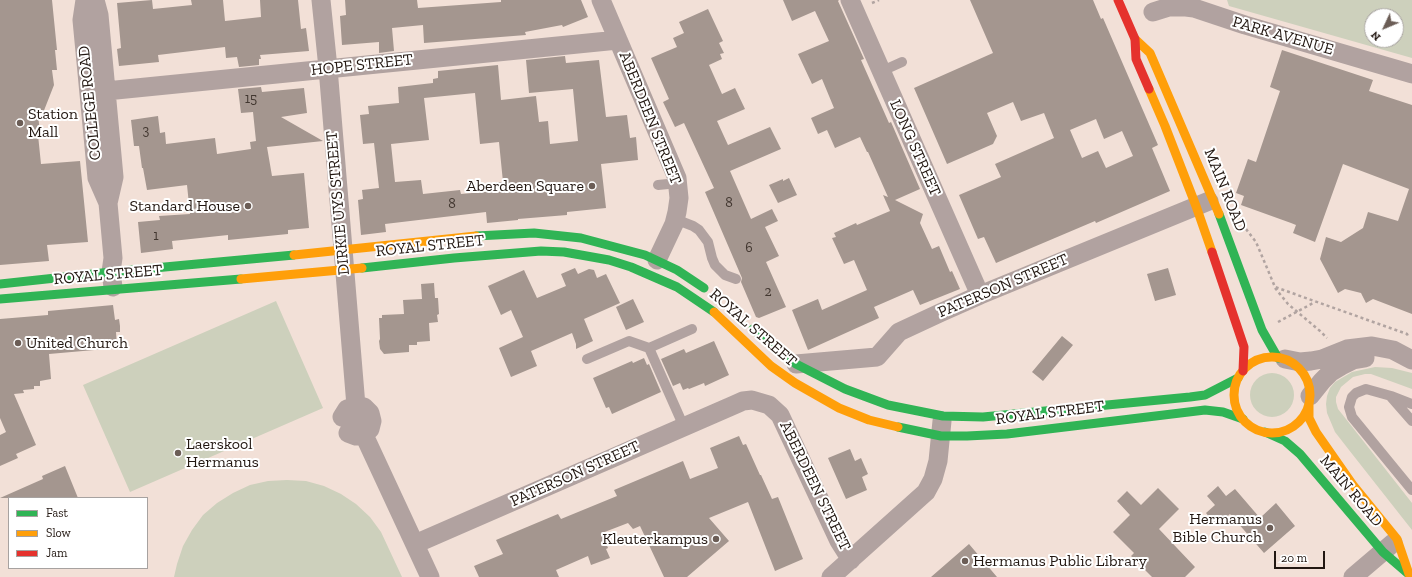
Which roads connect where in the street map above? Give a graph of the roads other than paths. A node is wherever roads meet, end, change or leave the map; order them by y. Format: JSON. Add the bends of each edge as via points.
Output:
{"nodes":[{"id":1,"x":85,"y":0,"type":"edge"},
{"id":2,"x":95,"y":0,"type":"edge"},
{"id":3,"x":321,"y":0,"type":"edge"},
{"id":4,"x":601,"y":0,"type":"edge"},
{"id":5,"x":850,"y":0,"type":"edge"},
{"id":6,"x":1118,"y":0,"type":"edge"},
{"id":7,"x":1170,"y":0,"type":"edge"},
{"id":8,"x":1154,"y":12,"type":"junction"},
{"id":9,"x":1131,"y":31,"type":"junction"},
{"id":10,"x":618,"y":40,"type":"junction"},
{"id":11,"x":902,"y":62,"type":"dead end"},
{"id":12,"x":328,"y":68,"type":"junction"},
{"id":13,"x":882,"y":71,"type":"junction"},
{"id":14,"x":1412,"y":74,"type":"edge"},
{"id":15,"x":106,"y":90,"type":"junction"},
{"id":16,"x":678,"y":184,"type":"junction"},
{"id":17,"x":658,"y":185,"type":"dead end"},
{"id":18,"x":1213,"y":199,"type":"junction"},
{"id":19,"x":108,"y":203,"type":"junction"},
{"id":20,"x":1196,"y":206,"type":"junction"},
{"id":21,"x":675,"y":219,"type":"junction"},
{"id":22,"x":343,"y":260,"type":"junction"},
{"id":23,"x":657,"y":260,"type":"junction"},
{"id":24,"x":736,"y":279,"type":"dead end"},
{"id":25,"x":112,"y":281,"type":"junction"},
{"id":26,"x":0,"y":284,"type":"edge"},
{"id":27,"x":709,"y":292,"type":"dead end"},
{"id":28,"x":980,"y":295,"type":"junction"},
{"id":29,"x":0,"y":299,"type":"edge"},
{"id":30,"x":746,"y":322,"type":"dead end"},
{"id":31,"x":692,"y":329,"type":"dead end"},
{"id":32,"x":649,"y":348,"type":"junction"},
{"id":33,"x":587,"y":359,"type":"dead end"},
{"id":34,"x":1282,"y":359,"type":"junction"},
{"id":35,"x":796,"y":364,"type":"junction"},
{"id":36,"x":1240,"y":375,"type":"junction"},
{"id":37,"x":1391,"y":396,"type":"junction"},
{"id":38,"x":1310,"y":400,"type":"junction"},
{"id":39,"x":1412,"y":404,"type":"edge"},
{"id":40,"x":734,"y":405,"type":"joint"},
{"id":41,"x":943,"y":416,"type":"junction"},
{"id":42,"x":1243,"y":419,"type":"junction"},
{"id":43,"x":1412,"y":421,"type":"edge"},
{"id":44,"x":684,"y":427,"type":"junction"},
{"id":45,"x":1265,"y":432,"type":"junction"},
{"id":46,"x":941,"y":436,"type":"junction"},
{"id":47,"x":1412,"y":490,"type":"edge"},
{"id":48,"x":1398,"y":539,"type":"junction"},
{"id":49,"x":415,"y":544,"type":"junction"},
{"id":50,"x":1383,"y":552,"type":"junction"},
{"id":51,"x":1412,"y":558,"type":"edge"},
{"id":52,"x":850,"y":560,"type":"junction"},
{"id":53,"x":1411,"y":575,"type":"edge"},
{"id":54,"x":430,"y":577,"type":"edge"},
{"id":55,"x":831,"y":577,"type":"edge"},
{"id":56,"x":1353,"y":577,"type":"edge"}],
"edges":[{"from":1,"to":19,"type":"street","name":"COLLEGE ROAD","via":[[82,20],[97,178]]},
{"from":2,"to":15,"type":"street","name":"COLLEGE ROAD","via":[[99,15]]},
{"from":3,"to":12,"type":"street","name":"DIRKIE UYS STREET"},
{"from":4,"to":10,"type":"street","name":"ABERDEEN STREET"},
{"from":5,"to":13,"type":"street","name":"LONG STREET"},
{"from":6,"to":9,"type":"main road","name":"MAIN ROAD"},
{"from":7,"to":8,"type":"street"},
{"from":8,"to":9,"type":"street"},
{"from":8,"to":14,"type":"street","name":"PARK AVENUE","via":[[1169,7],[1186,6]]},
{"from":9,"to":18,"type":"main road","name":"MAIN ROAD","via":[[1150,54]]},
{"from":9,"to":20,"type":"main road","name":"MAIN ROAD","via":[[1136,60]]},
{"from":10,"to":12,"type":"street","name":"HOPE STREET"},
{"from":10,"to":16,"type":"street","name":"ABERDEEN STREET"},
{"from":11,"to":13,"type":"lane"},
{"from":12,"to":15,"type":"street","name":"HOPE STREET"},
{"from":12,"to":22,"type":"street","name":"DIRKIE UYS STREET"},
{"from":13,"to":28,"type":"street","name":"LONG STREET"},
{"from":15,"to":19,"type":"street","name":"COLLEGE ROAD","via":[[114,177]]},
{"from":16,"to":17,"type":"lane"},
{"from":16,"to":21,"type":"street","name":"ABERDEEN STREET"},
{"from":18,"to":20,"type":"street","name":"PATERSON STREET"},
{"from":18,"to":34,"type":"main road","name":"MAIN ROAD","via":[[1262,330]]},
{"from":19,"to":25,"type":"street","name":"COLLEGE ROAD","via":[[113,258]]},
{"from":20,"to":28,"type":"street","name":"PATERSON STREET"},
{"from":20,"to":36,"type":"main road","name":"MAIN ROAD","via":[[1244,347]]},
{"from":21,"to":23,"type":"street","name":"ABERDEEN STREET"},
{"from":21,"to":24,"type":"lane","via":[[699,230],[708,242],[715,265],[725,275]]},
{"from":22,"to":23,"type":"main road","name":"ROYAL STREET","via":[[472,236],[534,233],[601,242]]},
{"from":22,"to":25,"type":"main road","name":"ROYAL STREET"},
{"from":22,"to":25,"type":"main road","name":"ROYAL STREET"},
{"from":22,"to":46,"type":"main road","name":"ROYAL STREET","via":[[454,258],[542,251],[609,260],[677,287],[701,302],[722,318],[782,375],[823,400],[869,420]]},
{"from":22,"to":49,"type":"street","name":"DIRKIE UYS STREET","via":[[356,406],[364,407],[370,413],[370,429],[364,435]]},
{"from":23,"to":27,"type":"main road","name":"ROYAL STREET"},
{"from":25,"to":26,"type":"main road","name":"ROYAL STREET"},
{"from":25,"to":29,"type":"main road","name":"ROYAL STREET"},
{"from":28,"to":35,"type":"street","name":"PATERSON STREET","via":[[899,332],[877,357]]},
{"from":30,"to":35,"type":"main road","name":"ROYAL STREET"},
{"from":31,"to":32,"type":"lane"},
{"from":32,"to":33,"type":"lane","via":[[629,341]]},
{"from":32,"to":44,"type":"lane"},
{"from":34,"to":36,"type":"main road","via":[[1259,359]]},
{"from":34,"to":38,"type":"main road","name":"MAIN ROAD","via":[[1293,364],[1306,378]]},
{"from":34,"to":38,"type":"street","via":[[1305,362],[1322,359],[1347,349],[1372,346],[1393,350],[1412,360],[1386,357],[1353,360],[1322,380]]},
{"from":35,"to":41,"type":"main road","name":"ROYAL STREET","via":[[866,398]]},
{"from":36,"to":41,"type":"main road","name":"ROYAL STREET","via":[[1205,394],[1190,397],[983,417]]},
{"from":36,"to":42,"type":"main road","name":"MAIN ROAD","via":[[1234,395]]},
{"from":37,"to":39,"type":"lane"},
{"from":37,"to":43,"type":"lane"},
{"from":37,"to":47,"type":"lane","via":[[1372,390],[1361,390],[1349,402],[1350,412]]},
{"from":38,"to":45,"type":"main road","via":[[1303,416],[1293,427],[1280,432]]},
{"from":38,"to":48,"type":"main road","name":"MAIN ROAD","via":[[1310,418],[1322,441],[1353,485]]},
{"from":40,"to":44,"type":"street","name":"PATERSON STREET"},
{"from":40,"to":52,"type":"street","name":"ABERDEEN STREET","via":[[752,400],[768,404],[780,415]]},
{"from":41,"to":46,"type":"street"},
{"from":42,"to":45,"type":"main road","name":"MAIN ROAD","via":[[1253,428]]},
{"from":42,"to":46,"type":"main road","name":"ROYAL STREET","via":[[1223,412],[1205,410],[1007,434]]},
{"from":44,"to":49,"type":"street","name":"PATERSON STREET"},
{"from":45,"to":50,"type":"main road","name":"MAIN ROAD","via":[[1285,441],[1300,454]]},
{"from":46,"to":52,"type":"street","via":[[938,461],[926,492]]},
{"from":48,"to":50,"type":"street"},
{"from":48,"to":51,"type":"main road"},
{"from":48,"to":53,"type":"main road","name":"MAIN ROAD"},
{"from":49,"to":54,"type":"street","name":"DIRKIE UYS STREET"},
{"from":50,"to":53,"type":"main road","name":"MAIN ROAD"},
{"from":50,"to":56,"type":"street"},
{"from":52,"to":55,"type":"street"}]}
